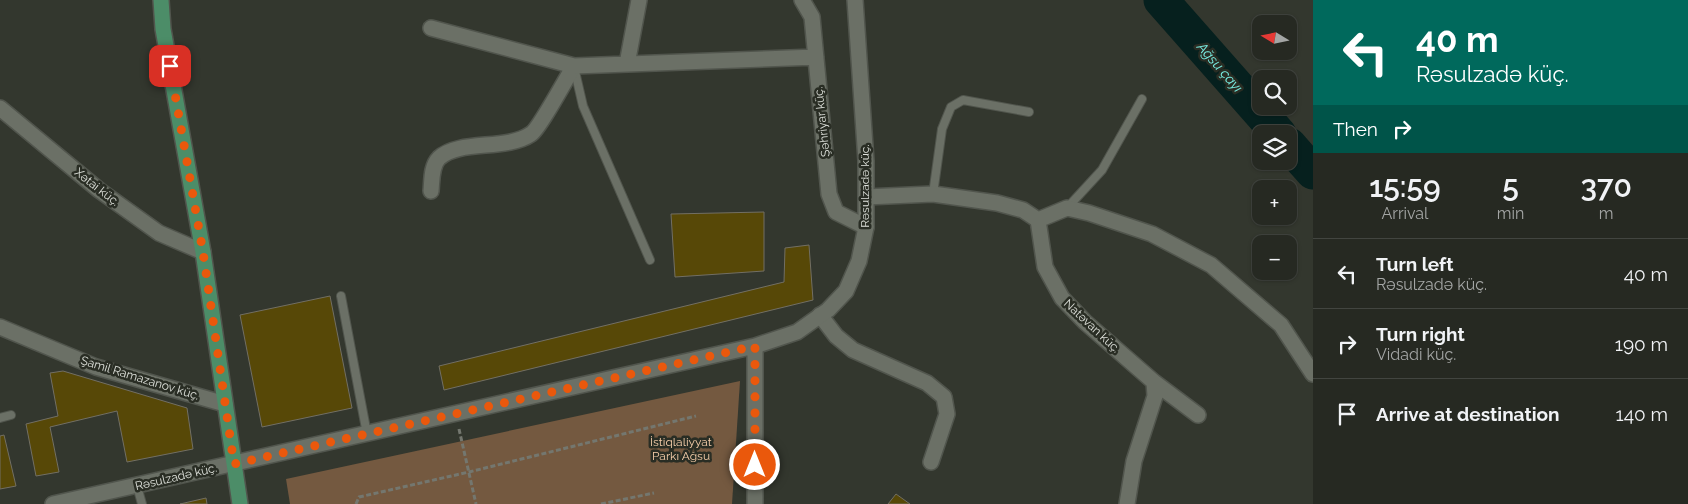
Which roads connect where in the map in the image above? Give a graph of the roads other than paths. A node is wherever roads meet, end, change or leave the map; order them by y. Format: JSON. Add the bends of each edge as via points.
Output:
{"nodes":[{"id":1,"x":161,"y":0,"type":"edge"},
{"id":2,"x":639,"y":0,"type":"edge"},
{"id":3,"x":802,"y":0,"type":"edge"},
{"id":4,"x":856,"y":0,"type":"edge"},
{"id":5,"x":431,"y":28,"type":"dead end"},
{"id":6,"x":816,"y":57,"type":"junction"},
{"id":7,"x":627,"y":64,"type":"junction"},
{"id":8,"x":574,"y":66,"type":"junction"},
{"id":9,"x":1142,"y":99,"type":"dead end"},
{"id":10,"x":0,"y":108,"type":"edge"},
{"id":11,"x":1029,"y":112,"type":"dead end"},
{"id":12,"x":431,"y":191,"type":"dead end"},
{"id":13,"x":933,"y":194,"type":"junction"},
{"id":14,"x":866,"y":197,"type":"junction"},
{"id":15,"x":1067,"y":208,"type":"junction"},
{"id":16,"x":1038,"y":220,"type":"junction"},
{"id":17,"x":866,"y":227,"type":"junction"},
{"id":18,"x":203,"y":252,"type":"junction"},
{"id":19,"x":650,"y":260,"type":"dead end"},
{"id":20,"x":341,"y":296,"type":"dead end"},
{"id":21,"x":820,"y":315,"type":"junction"},
{"id":22,"x":0,"y":327,"type":"edge"},
{"id":23,"x":755,"y":346,"type":"junction"},
{"id":24,"x":1313,"y":374,"type":"edge"},
{"id":25,"x":1154,"y":382,"type":"junction"},
{"id":26,"x":225,"y":404,"type":"junction"},
{"id":27,"x":11,"y":415,"type":"dead end"},
{"id":28,"x":1198,"y":415,"type":"dead end"},
{"id":29,"x":0,"y":418,"type":"edge"},
{"id":30,"x":367,"y":434,"type":"junction"},
{"id":31,"x":931,"y":462,"type":"dead end"},
{"id":32,"x":234,"y":464,"type":"junction"},
{"id":33,"x":137,"y":486,"type":"junction"},
{"id":34,"x":53,"y":504,"type":"edge"},
{"id":35,"x":142,"y":504,"type":"edge"},
{"id":36,"x":240,"y":504,"type":"edge"},
{"id":37,"x":755,"y":504,"type":"edge"},
{"id":38,"x":1127,"y":504,"type":"edge"}],
"edges":[{"from":1,"to":18,"type":"main road","via":[[163,29]]},
{"from":2,"to":7,"type":"street"},
{"from":3,"to":6,"type":"street","name":"Şəhriyar küç.","via":[[812,17]]},
{"from":4,"to":14,"type":"street","name":"Rəsulzadə küç."},
{"from":5,"to":8,"type":"street"},
{"from":6,"to":7,"type":"street"},
{"from":6,"to":17,"type":"street","name":"Şəhriyar küç.","via":[[830,194],[836,212]]},
{"from":7,"to":8,"type":"street"},
{"from":8,"to":12,"type":"street","via":[[533,133],[516,141],[454,150],[439,159],[433,170]]},
{"from":8,"to":19,"type":"lane","via":[[583,106]]},
{"from":9,"to":15,"type":"lane","via":[[1102,170]]},
{"from":10,"to":18,"type":"street","name":"Xətai küç.","via":[[99,190],[159,234]]},
{"from":11,"to":13,"type":"lane","via":[[963,100],[951,107],[942,129]]},
{"from":13,"to":14,"type":"street"},
{"from":13,"to":16,"type":"street","via":[[997,202],[1023,210]]},
{"from":14,"to":17,"type":"street","name":"Rəsulzadə küç."},
{"from":15,"to":16,"type":"street"},
{"from":15,"to":24,"type":"street","via":[[1089,212],[1152,234],[1211,265],[1281,326]]},
{"from":16,"to":25,"type":"street","name":"Natəvan küç.","via":[[1045,267],[1062,298]]},
{"from":17,"to":21,"type":"street","name":"Rəsulzadə küç.","via":[[859,261],[846,291]]},
{"from":18,"to":26,"type":"main road"},
{"from":20,"to":30,"type":"lane"},
{"from":21,"to":23,"type":"street","name":"Rəsulzadə küç.","via":[[797,332]]},
{"from":21,"to":31,"type":"street","via":[[836,336],[853,350],[927,384],[944,398],[947,414]]},
{"from":22,"to":26,"type":"street","name":"Şamil Ramazanov küç.","via":[[96,367]]},
{"from":23,"to":30,"type":"street","name":"Rəsulzadə küç."},
{"from":23,"to":37,"type":"street"},
{"from":25,"to":28,"type":"street","name":"Natəvan küç."},
{"from":25,"to":38,"type":"street","via":[[1155,396],[1134,461]]},
{"from":26,"to":32,"type":"main road"},
{"from":27,"to":29,"type":"lane"},
{"from":30,"to":32,"type":"street","name":"Rəsulzadə küç."},
{"from":32,"to":33,"type":"street","name":"Rəsulzadə küç."},
{"from":32,"to":36,"type":"main road"},
{"from":33,"to":34,"type":"street","name":"Rəsulzadə küç."},
{"from":33,"to":35,"type":"lane"}]}
